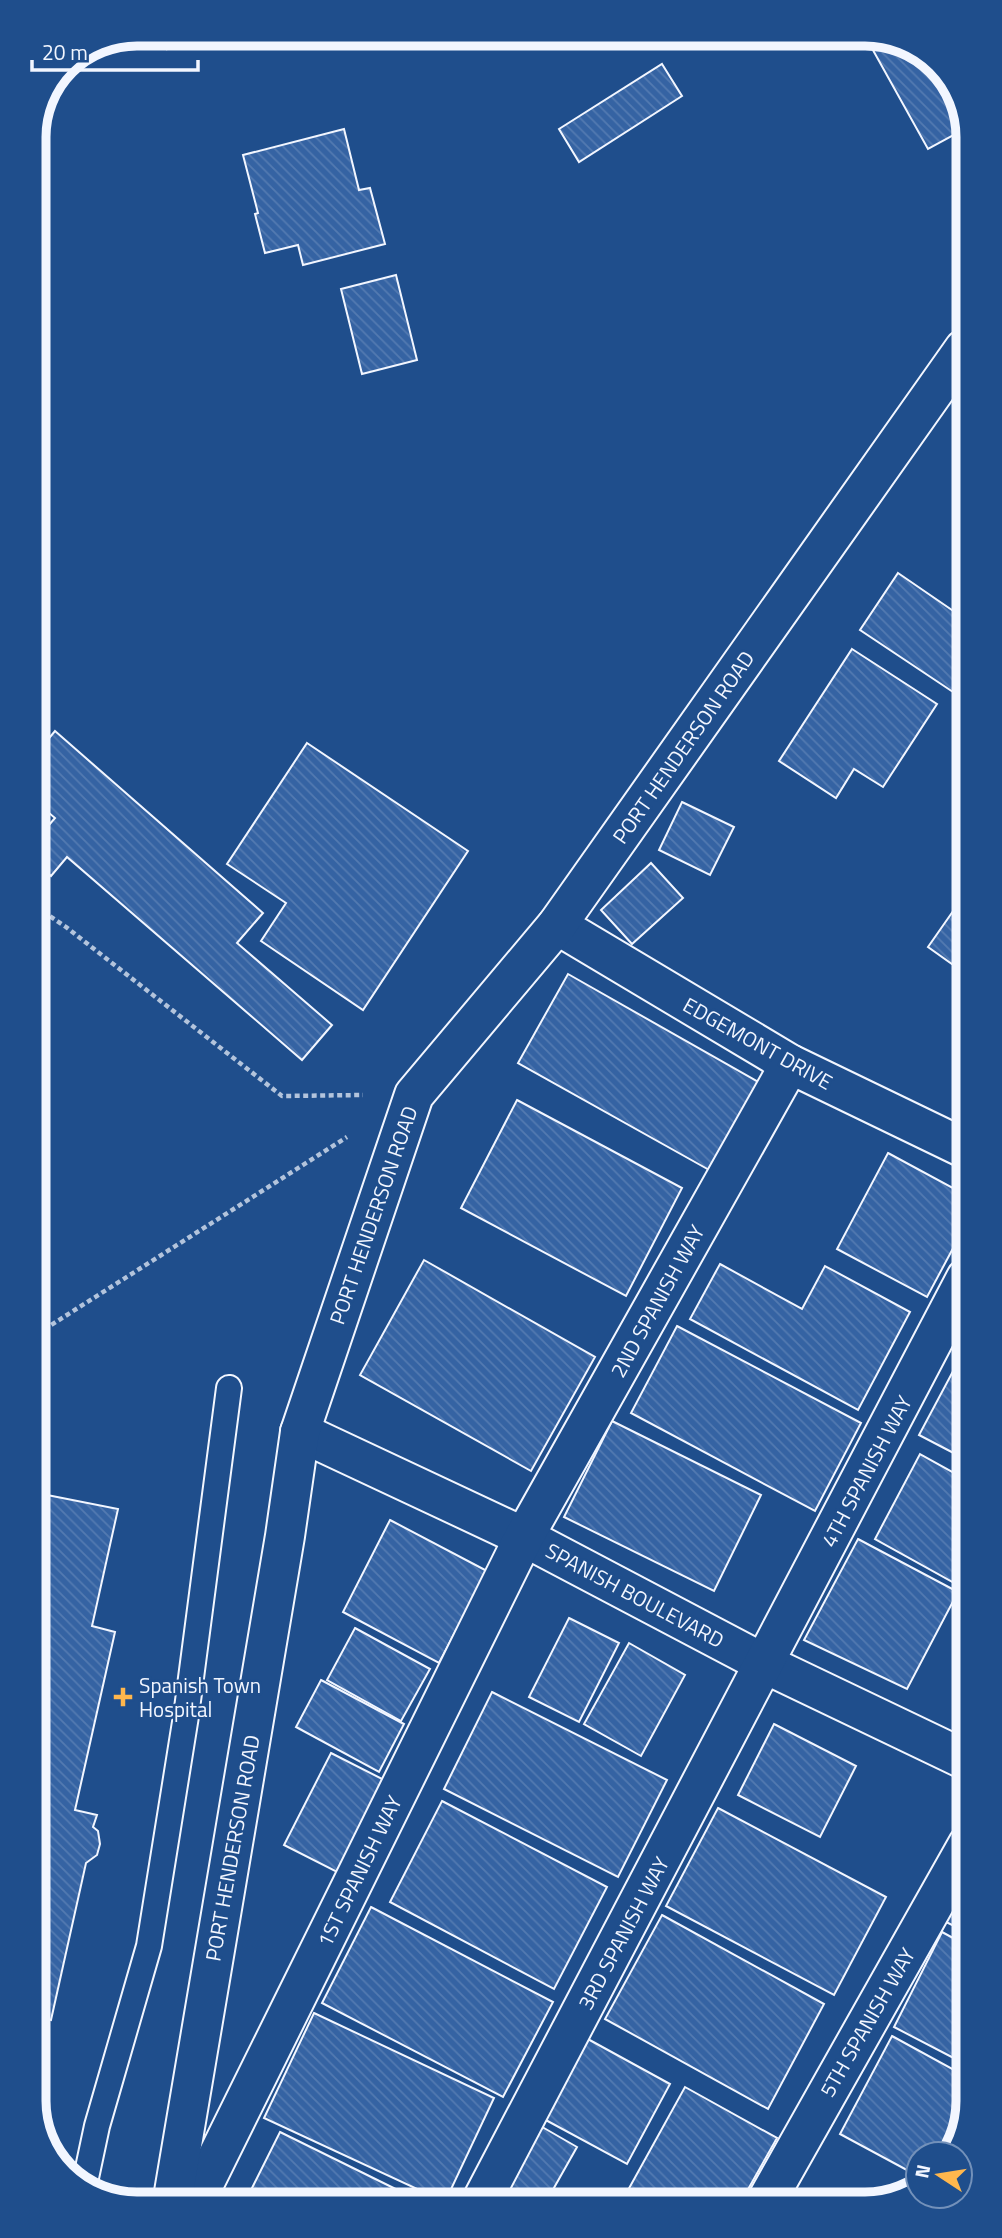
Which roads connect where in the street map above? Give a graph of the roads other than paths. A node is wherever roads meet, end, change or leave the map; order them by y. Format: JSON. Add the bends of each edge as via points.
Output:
{"nodes":[{"id":1,"x":956,"y":360,"type":"edge"},
{"id":2,"x":557,"y":925,"type":"junction"},
{"id":3,"x":790,"y":1064,"type":"junction"},
{"id":4,"x":956,"y":1144,"type":"edge"},
{"id":5,"x":956,"y":1297,"type":"edge"},
{"id":6,"x":229,"y":1388,"type":"dead end"},
{"id":7,"x":300,"y":1432,"type":"junction"},
{"id":8,"x":524,"y":1537,"type":"junction"},
{"id":9,"x":765,"y":1664,"type":"junction"},
{"id":10,"x":956,"y":1756,"type":"edge"},
{"id":11,"x":956,"y":1865,"type":"edge"},
{"id":12,"x":86,"y":2177,"type":"edge"},
{"id":13,"x":174,"y":2192,"type":"edge"},
{"id":14,"x":200,"y":2192,"type":"edge"},
{"id":15,"x":486,"y":2192,"type":"edge"},
{"id":16,"x":772,"y":2192,"type":"edge"}],
"edges":[{"from":1,"to":2,"type":"street","name":"PORT HENDERSON ROAD"},
{"from":2,"to":3,"type":"street","name":"EDGEMONT DRIVE"},
{"from":2,"to":7,"type":"street","name":"PORT HENDERSON ROAD","via":[[414,1095]]},
{"from":3,"to":4,"type":"street","name":"EDGEMONT DRIVE"},
{"from":3,"to":8,"type":"street","name":"2ND SPANISH WAY"},
{"from":5,"to":9,"type":"street","name":"4TH SPANISH WAY"},
{"from":6,"to":12,"type":"lane","via":[[186,1716],[149,1946]]},
{"from":7,"to":8,"type":"street","name":"SPANISH BOULEVARD"},
{"from":7,"to":13,"type":"street","name":"PORT HENDERSON ROAD"},
{"from":8,"to":9,"type":"street","name":"SPANISH BOULEVARD"},
{"from":8,"to":14,"type":"street","name":"1ST SPANISH WAY"},
{"from":9,"to":10,"type":"street","name":"SPANISH BOULEVARD"},
{"from":9,"to":15,"type":"street","name":"3RD SPANISH WAY"},
{"from":11,"to":16,"type":"street","name":"5TH SPANISH WAY"}]}
